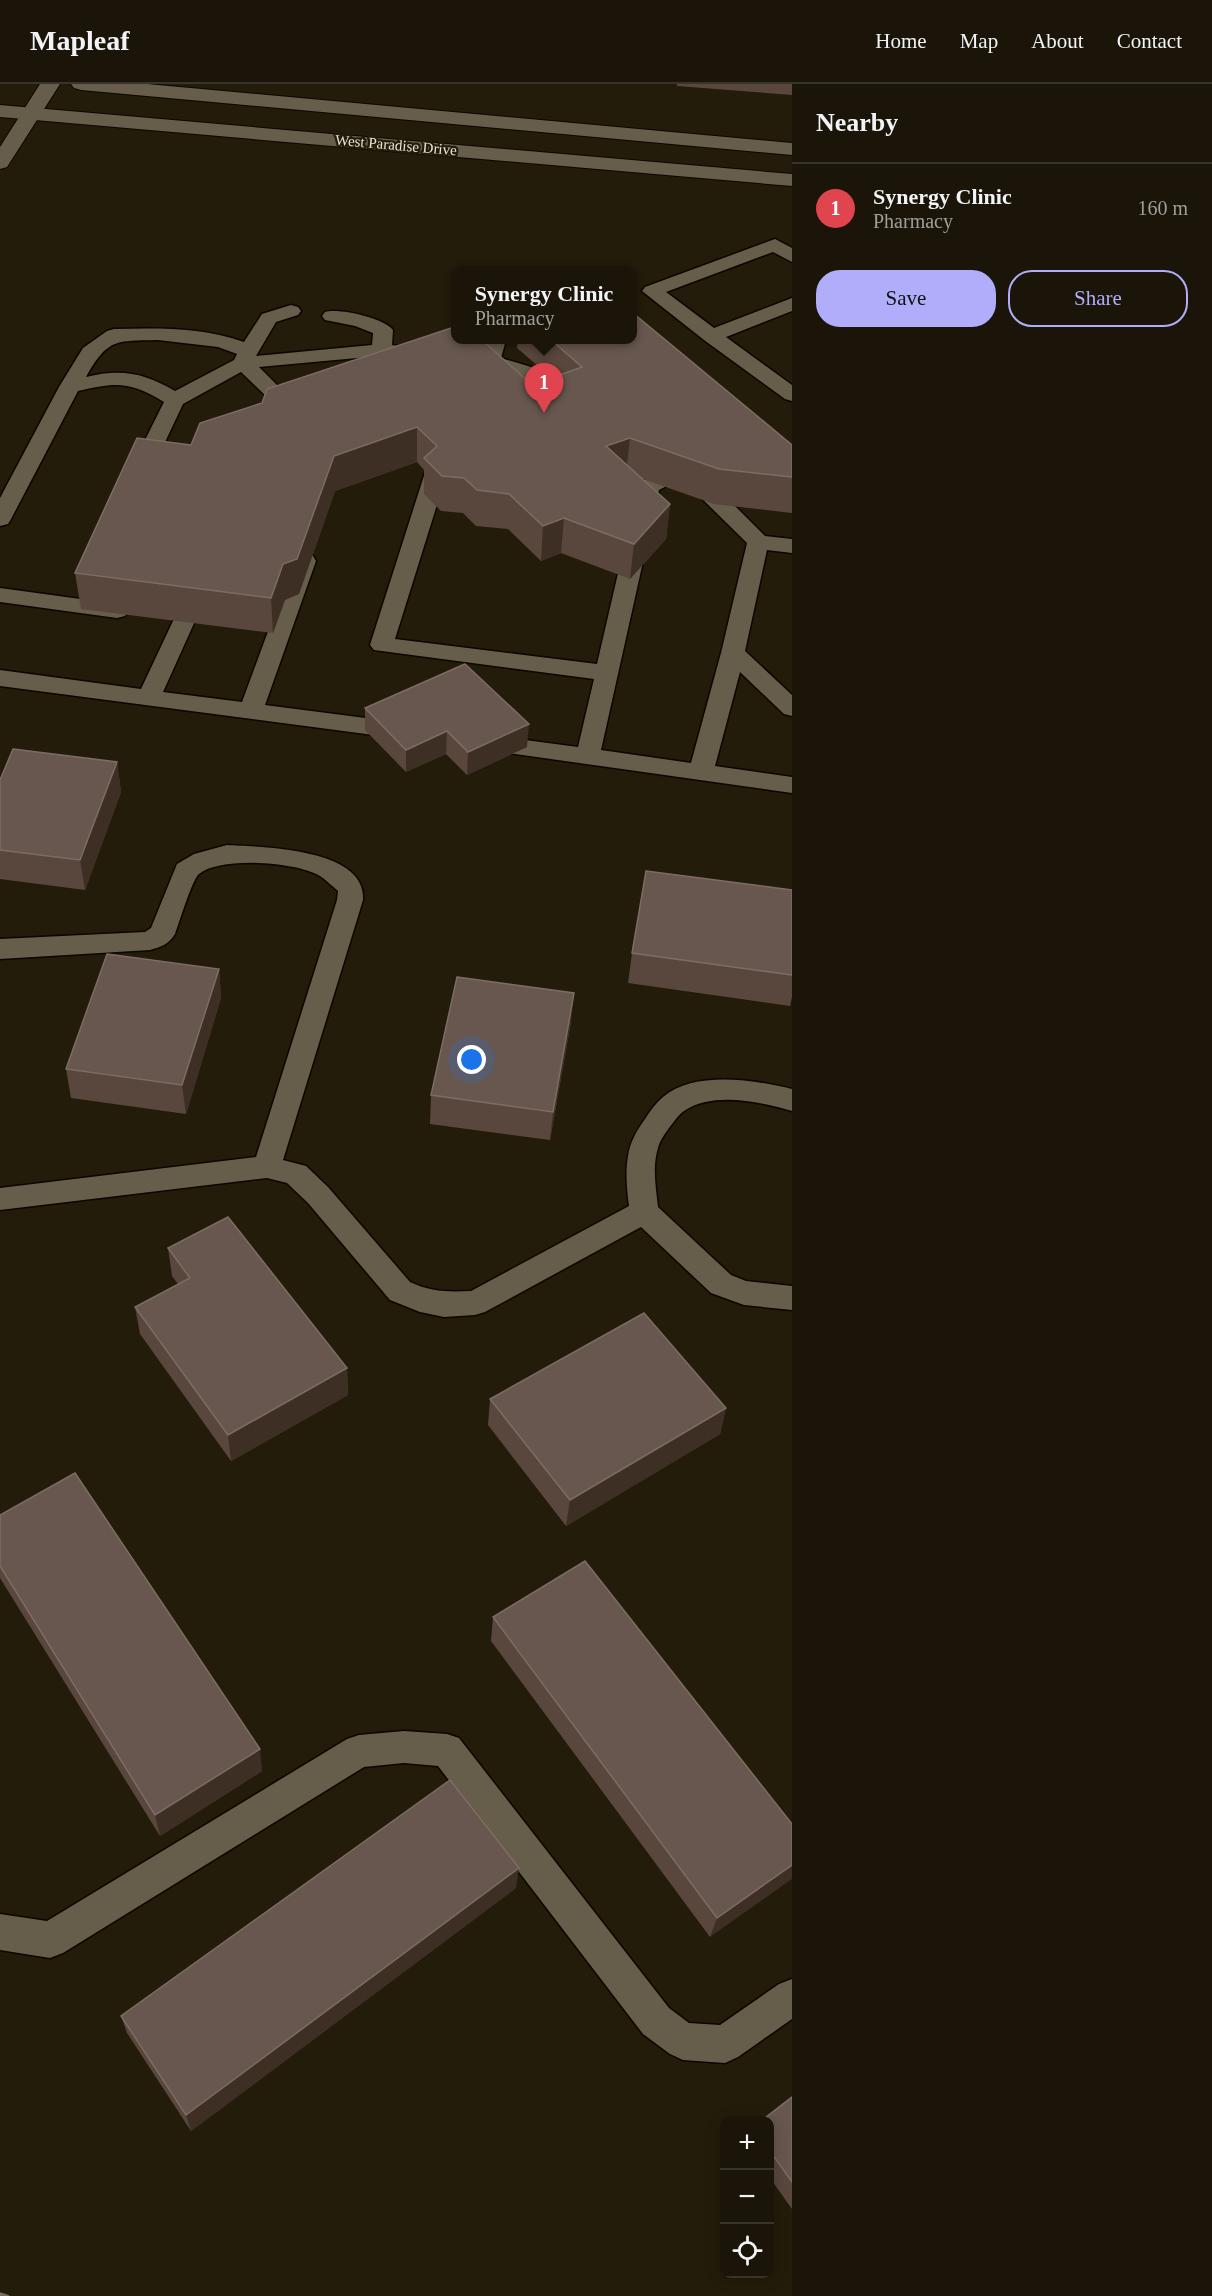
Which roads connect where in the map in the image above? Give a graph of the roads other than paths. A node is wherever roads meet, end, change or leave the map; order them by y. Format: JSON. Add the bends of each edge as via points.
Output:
{"nodes":[{"id":1,"x":50,"y":84,"type":"edge"},
{"id":2,"x":81,"y":84,"type":"edge"},
{"id":3,"x":0,"y":111,"type":"edge"},
{"id":4,"x":32,"y":114,"type":"junction"},
{"id":5,"x":792,"y":149,"type":"edge"},
{"id":6,"x":0,"y":164,"type":"edge"},
{"id":7,"x":792,"y":180,"type":"edge"},
{"id":8,"x":792,"y":256,"type":"edge"},
{"id":9,"x":792,"y":304,"type":"edge"},
{"id":10,"x":291,"y":311,"type":"dead end"},
{"id":11,"x":332,"y":316,"type":"dead end"},
{"id":12,"x":711,"y":336,"type":"junction"},
{"id":13,"x":495,"y":344,"type":"edge"},
{"id":14,"x":381,"y":350,"type":"junction"},
{"id":15,"x":414,"y":353,"type":"edge"},
{"id":16,"x":246,"y":357,"type":"junction"},
{"id":17,"x":458,"y":358,"type":"edge"},
{"id":18,"x":490,"y":362,"type":"junction"},
{"id":19,"x":69,"y":387,"type":"junction"},
{"id":20,"x":792,"y":395,"type":"edge"},
{"id":21,"x":459,"y":398,"type":"edge"},
{"id":22,"x":175,"y":400,"type":"junction"},
{"id":23,"x":605,"y":403,"type":"edge"},
{"id":24,"x":361,"y":406,"type":"edge"},
{"id":25,"x":260,"y":439,"type":"edge"},
{"id":26,"x":445,"y":443,"type":"edge"},
{"id":27,"x":128,"y":497,"type":"edge"},
{"id":28,"x":0,"y":519,"type":"edge"},
{"id":29,"x":312,"y":542,"type":"edge"},
{"id":30,"x":758,"y":542,"type":"junction"},
{"id":31,"x":792,"y":546,"type":"edge"},
{"id":32,"x":86,"y":584,"type":"edge"},
{"id":33,"x":0,"y":595,"type":"edge"},
{"id":34,"x":193,"y":600,"type":"edge"},
{"id":35,"x":75,"y":605,"type":"junction"},
{"id":36,"x":140,"y":615,"type":"edge"},
{"id":37,"x":733,"y":653,"type":"junction"},
{"id":38,"x":608,"y":673,"type":"junction"},
{"id":39,"x":0,"y":678,"type":"edge"},
{"id":40,"x":148,"y":698,"type":"junction"},
{"id":41,"x":792,"y":708,"type":"edge"},
{"id":42,"x":251,"y":711,"type":"junction"},
{"id":43,"x":425,"y":734,"type":"edge"},
{"id":44,"x":460,"y":739,"type":"edge"},
{"id":45,"x":588,"y":756,"type":"junction"},
{"id":46,"x":701,"y":772,"type":"junction"},
{"id":47,"x":792,"y":786,"type":"edge"},
{"id":48,"x":0,"y":949,"type":"edge"},
{"id":49,"x":792,"y":1100,"type":"edge"},
{"id":50,"x":267,"y":1167,"type":"junction"},
{"id":51,"x":0,"y":1199,"type":"edge"},
{"id":52,"x":644,"y":1212,"type":"junction"},
{"id":53,"x":792,"y":1298,"type":"edge"},
{"id":54,"x":0,"y":1932,"type":"edge"},
{"id":55,"x":792,"y":1997,"type":"edge"}],
"edges":[{"from":1,"to":4,"type":"street"},
{"from":2,"to":5,"type":"street","name":"West Paradise Drive"},
{"from":3,"to":4,"type":"street","name":"West Paradise Drive"},
{"from":4,"to":6,"type":"street"},
{"from":4,"to":7,"type":"street","name":"West Paradise Drive"},
{"from":8,"to":12,"type":"lane","via":[[775,245],[652,291]]},
{"from":9,"to":12,"type":"lane"},
{"from":10,"to":16,"type":"lane","via":[[269,318]]},
{"from":11,"to":14,"type":"lane","via":[[383,330]]},
{"from":12,"to":20,"type":"lane"},
{"from":13,"to":18,"type":"lane"},
{"from":14,"to":15,"type":"lane"},
{"from":14,"to":16,"type":"lane"},
{"from":14,"to":24,"type":"lane"},
{"from":16,"to":19,"type":"lane","via":[[222,341],[158,334],[114,335],[90,352]]},
{"from":16,"to":22,"type":"lane"},
{"from":16,"to":25,"type":"lane","via":[[278,396]]},
{"from":17,"to":18,"type":"lane"},
{"from":18,"to":21,"type":"lane","via":[[462,387]]},
{"from":18,"to":23,"type":"lane","via":[[586,389]]},
{"from":19,"to":22,"type":"lane","via":[[106,378],[146,382]]},
{"from":19,"to":28,"type":"lane"},
{"from":22,"to":27,"type":"lane"},
{"from":26,"to":38,"type":"lane","via":[[382,645]]},
{"from":29,"to":42,"type":"lane"},
{"from":30,"to":31,"type":"lane"},
{"from":30,"to":37,"type":"lane"},
{"from":30,"to":38,"type":"lane","via":[[677,461],[649,487]]},
{"from":32,"to":35,"type":"lane"},
{"from":33,"to":35,"type":"lane"},
{"from":34,"to":40,"type":"lane","via":[[173,620]]},
{"from":35,"to":36,"type":"lane"},
{"from":37,"to":41,"type":"lane"},
{"from":37,"to":46,"type":"lane"},
{"from":38,"to":45,"type":"lane"},
{"from":39,"to":40,"type":"lane"},
{"from":40,"to":42,"type":"lane"},
{"from":42,"to":43,"type":"lane"},
{"from":44,"to":45,"type":"lane"},
{"from":45,"to":46,"type":"lane"},
{"from":46,"to":47,"type":"lane"},
{"from":48,"to":50,"type":"lane","via":[[150,942],[162,934],[186,870],[203,860],[227,854],[309,862],[343,879],[351,888],[350,900]]},
{"from":49,"to":52,"type":"lane","via":[[768,1093],[731,1090],[695,1094],[674,1103],[646,1140],[641,1169]]},
{"from":50,"to":51,"type":"lane"},
{"from":50,"to":52,"type":"lane","via":[[296,1174],[400,1291],[444,1305],[475,1303]]},
{"from":52,"to":53,"type":"lane","via":[[721,1284],[744,1293]]},
{"from":54,"to":55,"type":"lane","via":[[50,1940],[359,1750],[436,1749],[447,1750],[656,2021],[683,2041],[725,2044]]}]}
